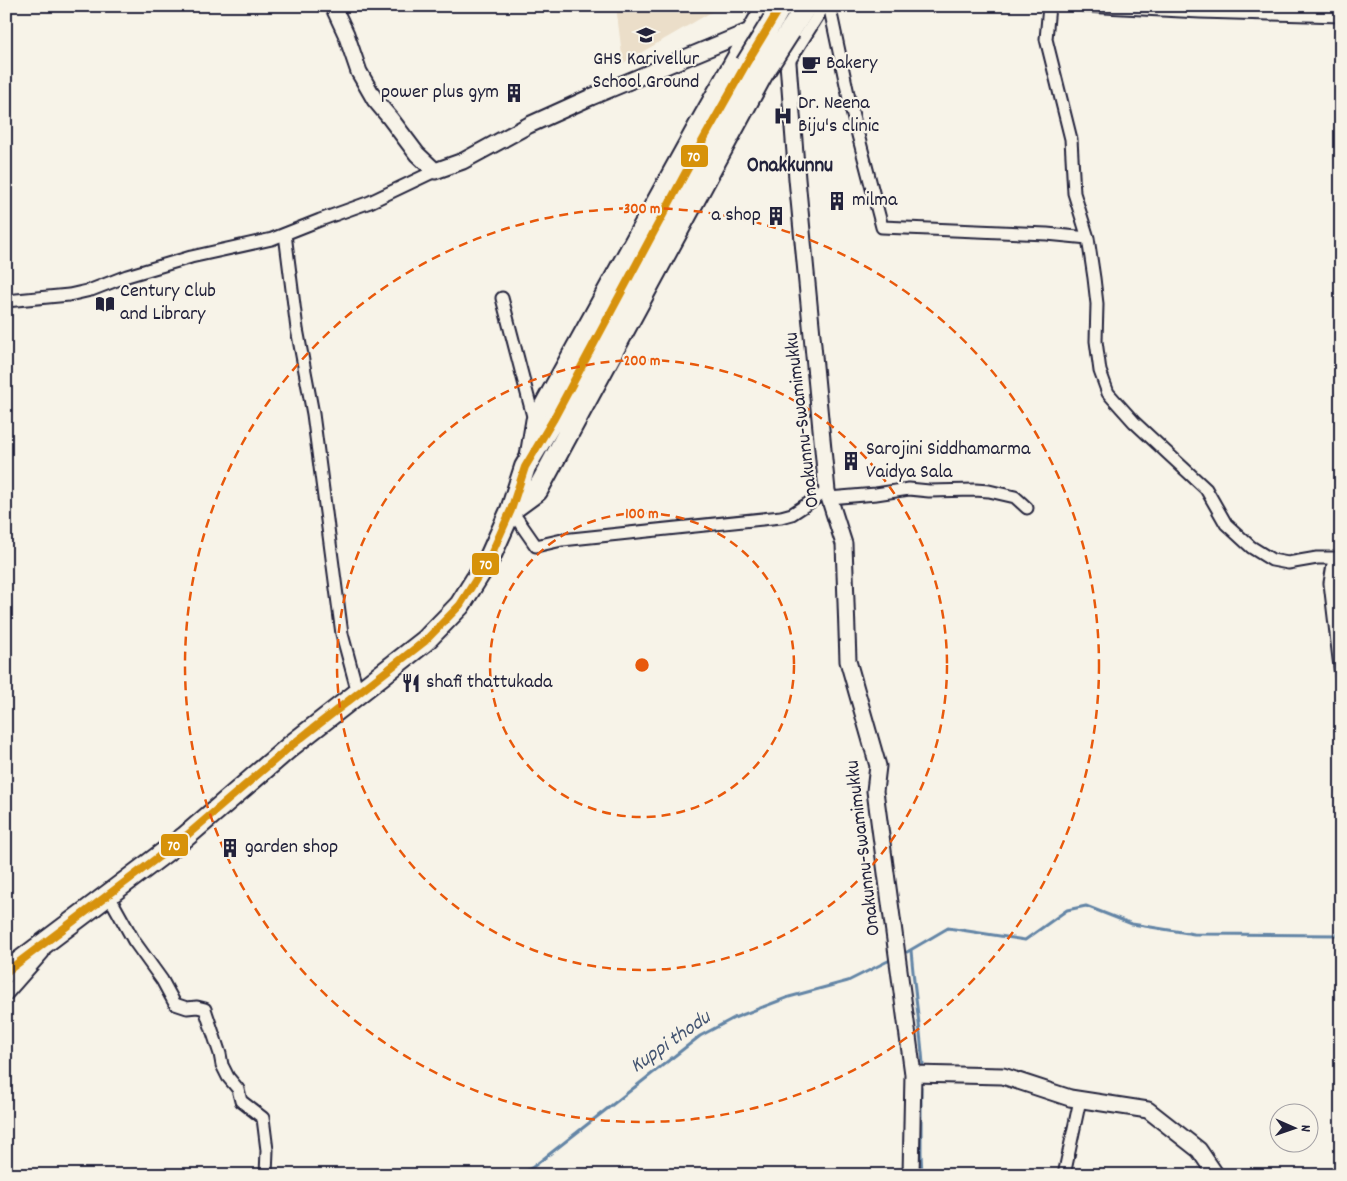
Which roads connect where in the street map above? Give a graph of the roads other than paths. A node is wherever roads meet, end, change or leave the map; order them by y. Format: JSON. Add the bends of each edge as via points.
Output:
{"nodes":[{"id":1,"x":333,"y":6,"type":"edge"},
{"id":2,"x":806,"y":6,"type":"edge"},
{"id":3,"x":825,"y":6,"type":"edge"},
{"id":4,"x":1049,"y":6,"type":"edge"},
{"id":5,"x":1085,"y":6,"type":"edge"},
{"id":6,"x":773,"y":11,"type":"edge"},
{"id":7,"x":1341,"y":16,"type":"edge"},
{"id":8,"x":750,"y":31,"type":"junction"},
{"id":9,"x":788,"y":63,"type":"junction"},
{"id":10,"x":754,"y":69,"type":"junction"},
{"id":11,"x":435,"y":171,"type":"junction"},
{"id":12,"x":285,"y":234,"type":"junction"},
{"id":13,"x":1088,"y":238,"type":"junction"},
{"id":14,"x":502,"y":298,"type":"dead end"},
{"id":15,"x":6,"y":301,"type":"edge"},
{"id":16,"x":534,"y":420,"type":"junction"},
{"id":17,"x":526,"y":468,"type":"junction"},
{"id":18,"x":828,"y":495,"type":"junction"},
{"id":19,"x":1027,"y":508,"type":"dead end"},
{"id":20,"x":511,"y":510,"type":"junction"},
{"id":21,"x":1337,"y":558,"type":"edge"},
{"id":22,"x":1341,"y":676,"type":"edge"},
{"id":23,"x":358,"y":693,"type":"junction"},
{"id":24,"x":108,"y":896,"type":"junction"},
{"id":25,"x":62,"y":931,"type":"junction"},
{"id":26,"x":6,"y":972,"type":"edge"},
{"id":27,"x":6,"y":995,"type":"edge"},
{"id":28,"x":913,"y":1074,"type":"junction"},
{"id":29,"x":1080,"y":1100,"type":"junction"},
{"id":30,"x":266,"y":1175,"type":"edge"},
{"id":31,"x":911,"y":1175,"type":"edge"},
{"id":32,"x":1064,"y":1175,"type":"edge"},
{"id":33,"x":1216,"y":1175,"type":"edge"}],
"edges":[{"from":1,"to":11,"type":"street","via":[[359,72],[375,100],[416,154]]},
{"from":2,"to":10,"type":"highway","bridge":true,"via":[[790,31]]},
{"from":3,"to":9,"type":"street"},
{"from":3,"to":13,"type":"street","via":[[830,10],[882,227]]},
{"from":4,"to":13,"type":"street","via":[[1046,39],[1071,140],[1074,192]]},
{"from":5,"to":7,"type":"street"},
{"from":6,"to":8,"type":"street"},
{"from":6,"to":10,"type":"highway","bridge":true},
{"from":8,"to":9,"type":"street"},
{"from":8,"to":11,"type":"street","via":[[582,101]]},
{"from":8,"to":16,"type":"street"},
{"from":9,"to":18,"type":"street","name":"Onakunnu-Swamimukku"},
{"from":10,"to":17,"type":"highway"},
{"from":10,"to":20,"type":"highway","via":[[537,491]]},
{"from":11,"to":12,"type":"street","via":[[370,202]]},
{"from":12,"to":15,"type":"street","via":[[272,240],[191,257],[69,296]]},
{"from":12,"to":23,"type":"street","via":[[342,634]]},
{"from":13,"to":21,"type":"street","via":[[1097,304],[1096,341],[1100,371],[1108,393],[1146,434],[1206,489],[1226,524],[1251,547],[1272,560],[1288,563]]},
{"from":14,"to":16,"type":"street"},
{"from":16,"to":17,"type":"street"},
{"from":17,"to":20,"type":"highway"},
{"from":18,"to":19,"type":"street","via":[[876,494],[909,488],[975,490],[1015,497]]},
{"from":18,"to":20,"type":"street","via":[[781,517],[562,540],[536,546]]},
{"from":18,"to":28,"type":"street","name":"Onakunnu-Swamimukku","via":[[844,544],[848,661],[878,766],[874,791]]},
{"from":20,"to":23,"type":"highway","via":[[490,557],[460,604],[424,641]]},
{"from":21,"to":22,"type":"street","via":[[1330,583]]},
{"from":23,"to":24,"type":"highway","via":[[185,837]]},
{"from":24,"to":25,"type":"highway"},
{"from":24,"to":30,"type":"street","via":[[175,1004],[205,1009],[228,1077],[238,1090],[241,1101],[263,1118]]},
{"from":25,"to":26,"type":"highway"},
{"from":25,"to":27,"type":"street"},
{"from":28,"to":29,"type":"street","via":[[1003,1076]]},
{"from":28,"to":31,"type":"street","name":"Onakunnu-Swamimukku"},
{"from":29,"to":32,"type":"street"},
{"from":29,"to":33,"type":"street","via":[[1148,1110],[1199,1150]]}]}
